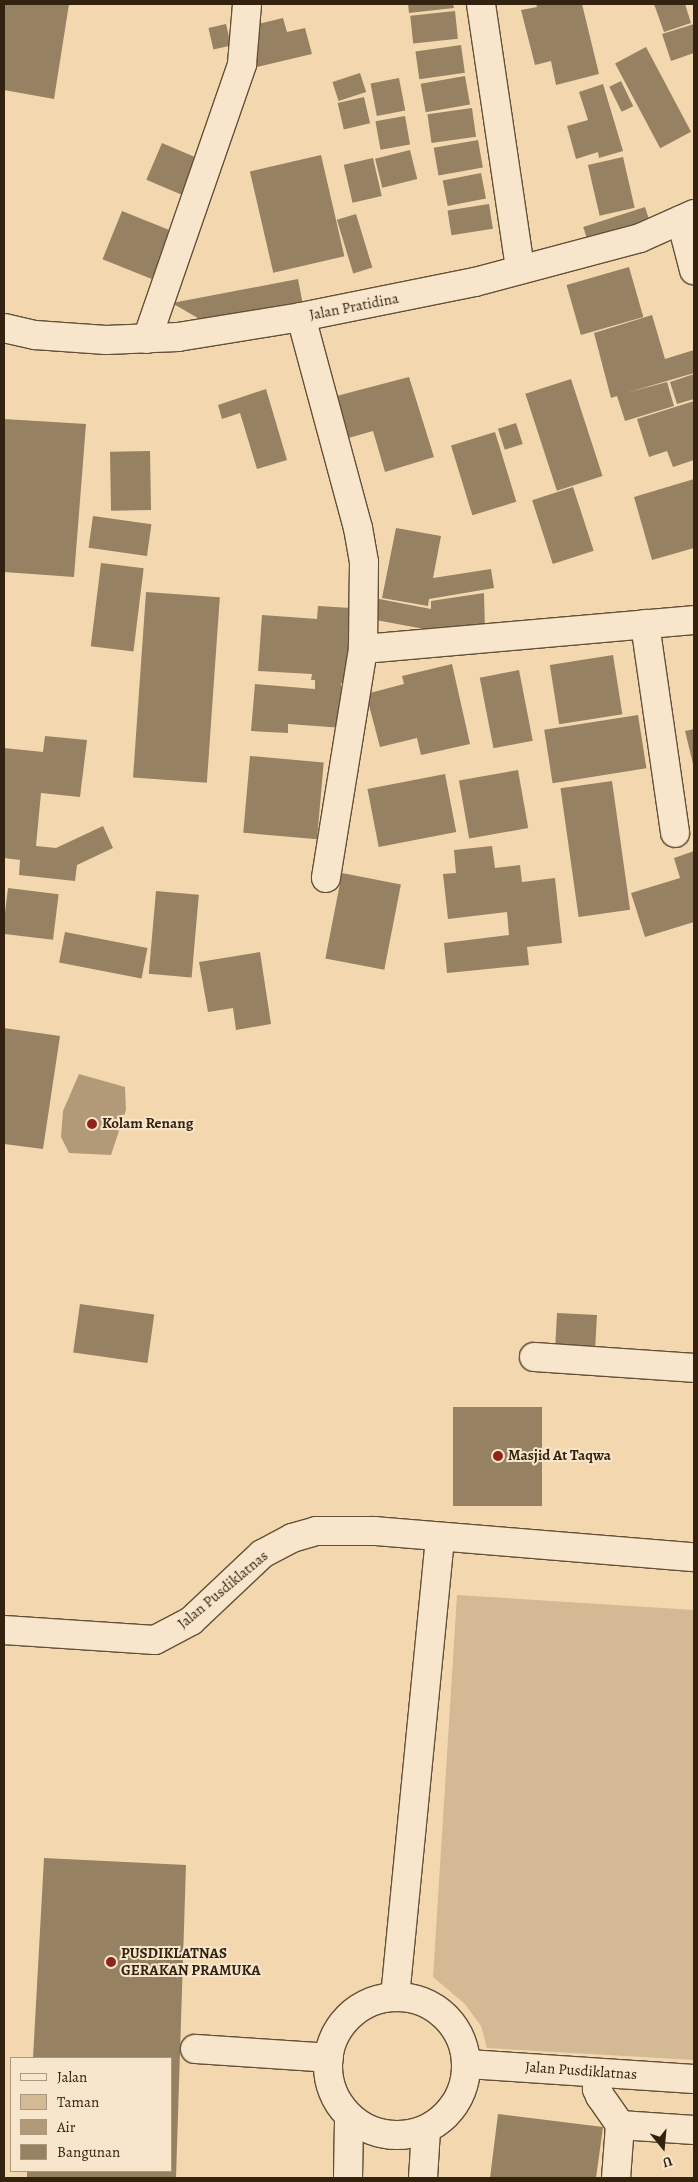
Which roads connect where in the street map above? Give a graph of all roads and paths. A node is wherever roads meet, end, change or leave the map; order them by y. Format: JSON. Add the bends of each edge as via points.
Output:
{"nodes":[{"id":1,"x":246,"y":4,"type":"edge"},
{"id":2,"x":481,"y":4,"type":"edge"},
{"id":3,"x":688,"y":217,"type":"edge"},
{"id":4,"x":520,"y":269,"type":"junction"},
{"id":5,"x":694,"y":270,"type":"edge"},
{"id":6,"x":301,"y":317,"type":"junction"},
{"id":7,"x":4,"y":328,"type":"edge"},
{"id":8,"x":147,"y":339,"type":"junction"},
{"id":9,"x":694,"y":620,"type":"edge"},
{"id":10,"x":645,"y":624,"type":"junction"},
{"id":11,"x":363,"y":649,"type":"junction"},
{"id":12,"x":675,"y":833,"type":"dead end"},
{"id":13,"x":326,"y":878,"type":"dead end"},
{"id":14,"x":534,"y":1357,"type":"dead end"},
{"id":15,"x":694,"y":1368,"type":"edge"},
{"id":16,"x":440,"y":1538,"type":"junction"},
{"id":17,"x":694,"y":1557,"type":"edge"},
{"id":18,"x":4,"y":1630,"type":"edge"},
{"id":19,"x":395,"y":1997,"type":"junction"},
{"id":20,"x":195,"y":2049,"type":"dead end"},
{"id":21,"x":329,"y":2058,"type":"junction"},
{"id":22,"x":468,"y":2064,"type":"junction"},
{"id":23,"x":598,"y":2073,"type":"junction"},
{"id":24,"x":694,"y":2079,"type":"edge"},
{"id":25,"x":349,"y":2118,"type":"junction"},
{"id":26,"x":620,"y":2126,"type":"junction"},
{"id":27,"x":426,"y":2130,"type":"junction"},
{"id":28,"x":694,"y":2130,"type":"edge"},
{"id":29,"x":348,"y":2178,"type":"edge"},
{"id":30,"x":423,"y":2178,"type":"edge"},
{"id":31,"x":616,"y":2178,"type":"edge"}],
"edges":[{"from":1,"to":8,"type":"street","via":[[242,64]]},
{"from":2,"to":4,"type":"street"},
{"from":3,"to":4,"type":"street","name":"Jalan Pratidina","via":[[640,238]]},
{"from":3,"to":5,"type":"street"},
{"from":4,"to":6,"type":"street","name":"Jalan Pratidina","via":[[475,282]]},
{"from":6,"to":8,"type":"street","name":"Jalan Pratidina"},
{"from":6,"to":11,"type":"street","via":[[358,528],[364,562]]},
{"from":7,"to":8,"type":"street","name":"Jalan Pratidina","via":[[35,335]]},
{"from":9,"to":10,"type":"street"},
{"from":10,"to":11,"type":"street"},
{"from":10,"to":12,"type":"street"},
{"from":11,"to":13,"type":"street"},
{"from":14,"to":15,"type":"street"},
{"from":16,"to":17,"type":"street","name":"Jalan Pusdiklatnas"},
{"from":16,"to":18,"type":"street","name":"Jalan Pusdiklatnas","via":[[344,1530],[316,1531],[292,1538],[262,1554],[191,1621],[155,1640]]},
{"from":16,"to":19,"type":"street"},
{"from":19,"to":21,"type":"street","via":[[368,2003],[346,2019],[332,2042]]},
{"from":19,"to":22,"type":"street","via":[[422,2001],[446,2015],[462,2038]]},
{"from":20,"to":21,"type":"street"},
{"from":21,"to":25,"type":"street","via":[[327,2069],[333,2096]]},
{"from":22,"to":23,"type":"street","name":"Jalan Pusdiklatnas"},
{"from":22,"to":27,"type":"street","via":[[463,2091],[448,2114]]},
{"from":23,"to":24,"type":"street","name":"Jalan Pusdiklatnas"},
{"from":23,"to":26,"type":"street","via":[[600,2096]]},
{"from":25,"to":27,"type":"street","via":[[372,2132],[400,2136]]},
{"from":25,"to":29,"type":"street"},
{"from":26,"to":28,"type":"street"},
{"from":26,"to":31,"type":"street"},
{"from":27,"to":30,"type":"street"}]}
